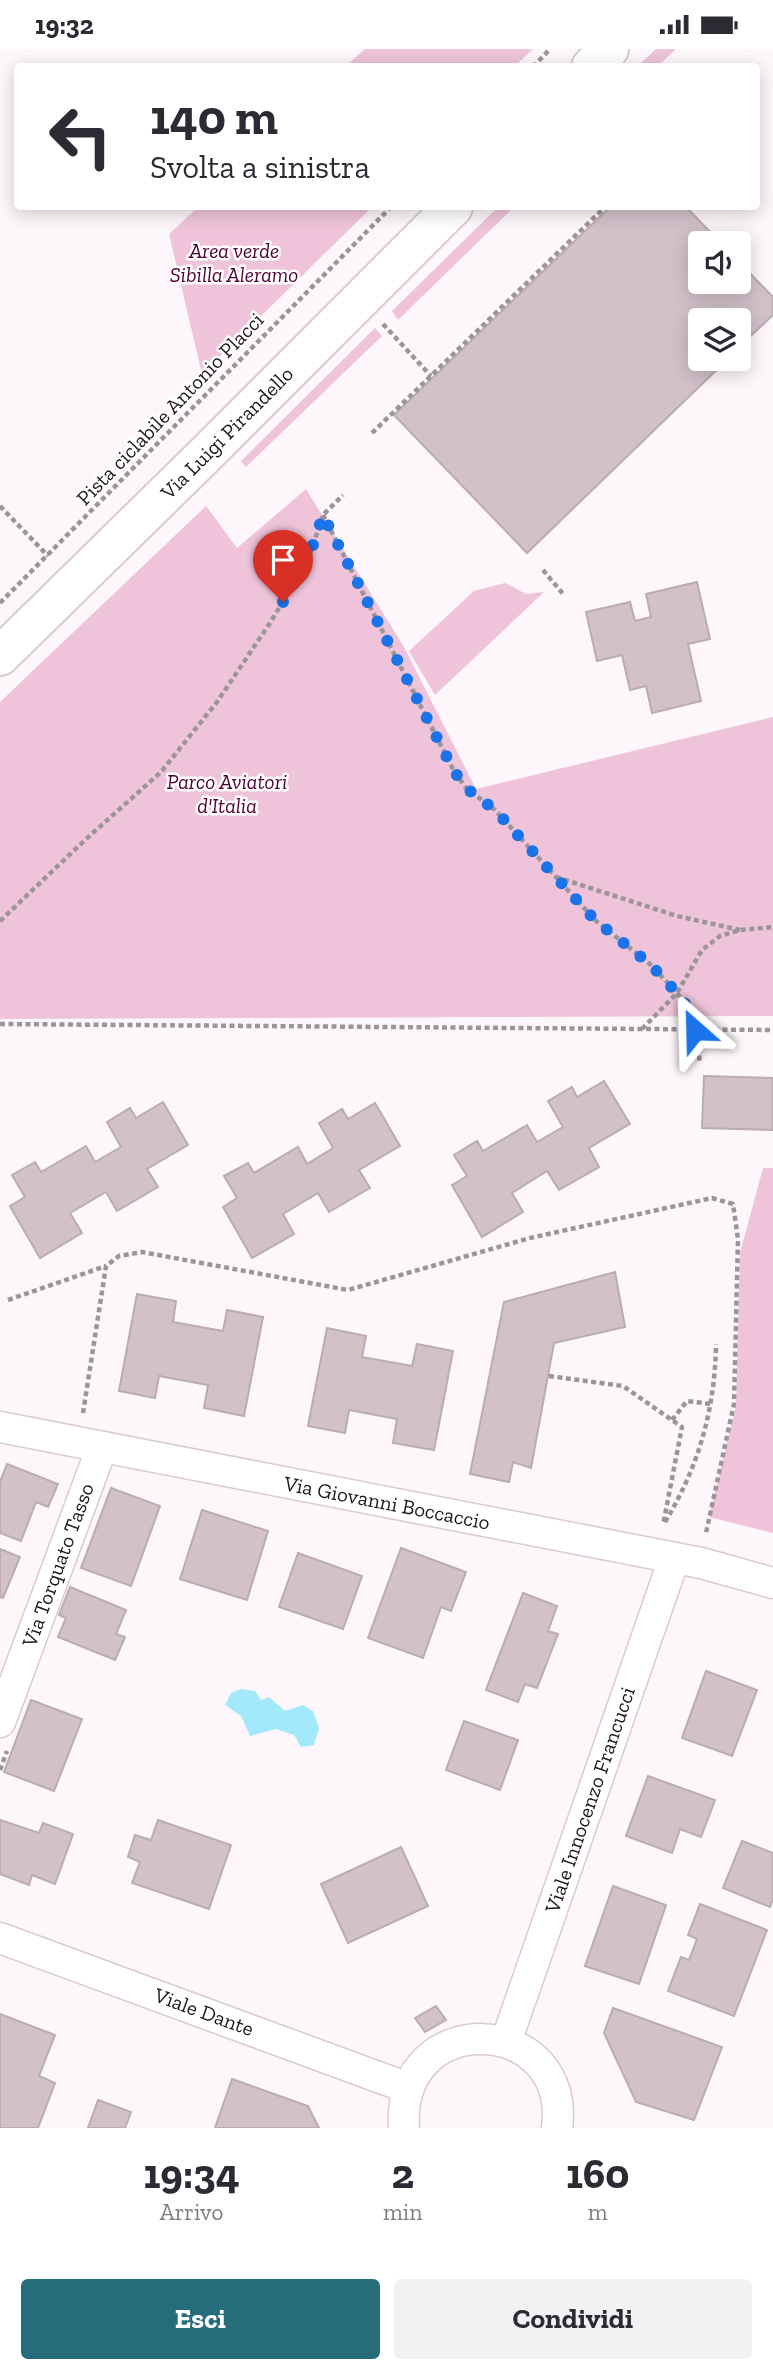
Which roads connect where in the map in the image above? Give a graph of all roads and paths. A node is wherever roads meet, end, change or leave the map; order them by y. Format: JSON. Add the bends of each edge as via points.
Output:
{"nodes":[{"id":1,"x":550,"y":49,"type":"edge"},
{"id":2,"x":609,"y":49,"type":"edge"},
{"id":3,"x":537,"y":63,"type":"edge"},
{"id":4,"x":595,"y":63,"type":"edge"},
{"id":5,"x":388,"y":210,"type":"edge"},
{"id":6,"x":450,"y":210,"type":"edge"},
{"id":7,"x":602,"y":210,"type":"edge"},
{"id":8,"x":372,"y":433,"type":"dead end"},
{"id":9,"x":343,"y":495,"type":"dead end"},
{"id":10,"x":0,"y":506,"type":"edge"},
{"id":11,"x":323,"y":515,"type":"junction"},
{"id":12,"x":48,"y":556,"type":"junction"},
{"id":13,"x":542,"y":570,"type":"dead end"},
{"id":14,"x":564,"y":595,"type":"dead end"},
{"id":15,"x":0,"y":603,"type":"edge"},
{"id":16,"x":0,"y":656,"type":"edge"},
{"id":17,"x":556,"y":877,"type":"junction"},
{"id":18,"x":0,"y":921,"type":"edge"},
{"id":19,"x":773,"y":927,"type":"edge"},
{"id":20,"x":740,"y":930,"type":"junction"},
{"id":21,"x":677,"y":993,"type":"junction"},
{"id":22,"x":0,"y":1024,"type":"edge"},
{"id":23,"x":642,"y":1029,"type":"junction"},
{"id":24,"x":695,"y":1030,"type":"junction"},
{"id":25,"x":773,"y":1030,"type":"edge"},
{"id":26,"x":699,"y":1062,"type":"dead end"},
{"id":27,"x":106,"y":1266,"type":"junction"},
{"id":28,"x":8,"y":1300,"type":"dead end"},
{"id":29,"x":716,"y":1344,"type":"dead end"},
{"id":30,"x":549,"y":1376,"type":"dead end"},
{"id":31,"x":711,"y":1403,"type":"junction"},
{"id":32,"x":672,"y":1420,"type":"junction"},
{"id":33,"x":82,"y":1421,"type":"dead end"},
{"id":34,"x":0,"y":1427,"type":"edge"},
{"id":35,"x":102,"y":1447,"type":"junction"},
{"id":36,"x":704,"y":1541,"type":"dead end"},
{"id":37,"x":674,"y":1559,"type":"junction"},
{"id":38,"x":773,"y":1583,"type":"edge"},
{"id":39,"x":0,"y":1722,"type":"edge"},
{"id":40,"x":0,"y":1938,"type":"edge"},
{"id":41,"x":506,"y":2042,"type":"junction"},
{"id":42,"x":408,"y":2088,"type":"junction"},
{"id":43,"x":404,"y":2128,"type":"edge"},
{"id":44,"x":557,"y":2128,"type":"edge"}],
"edges":[{"from":1,"to":3,"type":"path"},
{"from":2,"to":4,"type":"street"},
{"from":5,"to":12,"type":"path","name":"Pista ciclabile Antonio Placci"},
{"from":6,"to":16,"type":"street","name":"Via Luigi Pirandello"},
{"from":7,"to":8,"type":"path"},
{"from":9,"to":11,"type":"path"},
{"from":10,"to":12,"type":"path"},
{"from":11,"to":17,"type":"path","via":[[454,771]]},
{"from":11,"to":18,"type":"path","via":[[308,560],[271,624],[201,722],[161,772]]},
{"from":12,"to":15,"type":"path","name":"Pista ciclabile Antonio Placci"},
{"from":13,"to":14,"type":"path"},
{"from":17,"to":20,"type":"path","via":[[677,916]]},
{"from":17,"to":21,"type":"path","via":[[595,920],[651,965]]},
{"from":19,"to":20,"type":"path"},
{"from":20,"to":21,"type":"path","via":[[720,936],[702,950]]},
{"from":21,"to":23,"type":"path"},
{"from":21,"to":24,"type":"path","via":[[691,1012]]},
{"from":22,"to":23,"type":"path"},
{"from":23,"to":24,"type":"path"},
{"from":24,"to":25,"type":"path"},
{"from":24,"to":26,"type":"path"},
{"from":27,"to":28,"type":"path"},
{"from":27,"to":33,"type":"path"},
{"from":27,"to":36,"type":"path","via":[[118,1256],[142,1252],[348,1290],[530,1238],[712,1198],[733,1204],[738,1239],[734,1404]]},
{"from":29,"to":31,"type":"path"},
{"from":30,"to":32,"type":"path","via":[[622,1386]]},
{"from":31,"to":32,"type":"path","via":[[687,1401]]},
{"from":31,"to":32,"type":"path","via":[[706,1431],[680,1497],[663,1526],[682,1427]]},
{"from":34,"to":35,"type":"street","name":"Via Giovanni Boccaccio"},
{"from":35,"to":37,"type":"street","name":"Via Giovanni Boccaccio"},
{"from":35,"to":39,"type":"street","name":"Via Torquato Tasso"},
{"from":37,"to":38,"type":"street","name":"Via Giovanni Boccaccio"},
{"from":37,"to":41,"type":"street","name":"Viale Innocenzo Francucci"},
{"from":40,"to":42,"type":"street","name":"Viale Dante"},
{"from":41,"to":42,"type":"street","via":[[483,2038],[459,2041],[420,2067]]},
{"from":41,"to":44,"type":"street","via":[[527,2052],[544,2069],[555,2090]]},
{"from":42,"to":43,"type":"street"}]}
